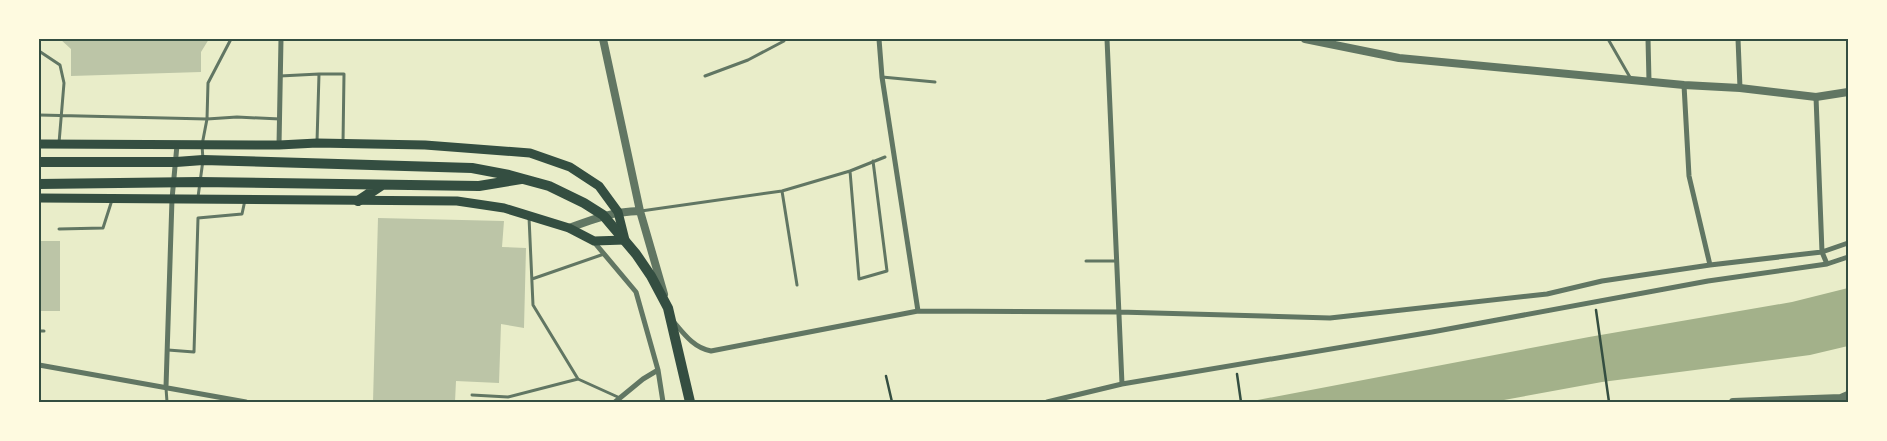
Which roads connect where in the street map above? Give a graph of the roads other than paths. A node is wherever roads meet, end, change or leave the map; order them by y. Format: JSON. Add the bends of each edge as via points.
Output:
{"nodes":[{"id":1,"x":231,"y":39,"type":"edge"},
{"id":2,"x":281,"y":39,"type":"edge"},
{"id":3,"x":603,"y":39,"type":"edge"},
{"id":4,"x":784,"y":39,"type":"edge"},
{"id":5,"x":879,"y":39,"type":"edge"},
{"id":6,"x":1107,"y":39,"type":"edge"},
{"id":7,"x":1305,"y":39,"type":"edge"},
{"id":8,"x":1608,"y":39,"type":"edge"},
{"id":9,"x":1648,"y":39,"type":"edge"},
{"id":10,"x":1738,"y":39,"type":"edge"},
{"id":11,"x":39,"y":52,"type":"edge"},
{"id":12,"x":319,"y":74,"type":"junction"},
{"id":13,"x":280,"y":76,"type":"junction"},
{"id":14,"x":706,"y":76,"type":"dead end"},
{"id":15,"x":882,"y":77,"type":"junction"},
{"id":16,"x":1632,"y":79,"type":"junction"},
{"id":17,"x":1649,"y":81,"type":"junction"},
{"id":18,"x":935,"y":82,"type":"dead end"},
{"id":19,"x":1684,"y":85,"type":"junction"},
{"id":20,"x":1740,"y":88,"type":"junction"},
{"id":21,"x":1848,"y":92,"type":"edge"},
{"id":22,"x":1816,"y":97,"type":"junction"},
{"id":23,"x":39,"y":115,"type":"edge"},
{"id":24,"x":61,"y":115,"type":"junction"},
{"id":25,"x":208,"y":118,"type":"junction"},
{"id":26,"x":280,"y":119,"type":"junction"},
{"id":27,"x":317,"y":142,"type":"junction"},
{"id":28,"x":343,"y":143,"type":"junction"},
{"id":29,"x":39,"y":144,"type":"edge"},
{"id":30,"x":59,"y":144,"type":"junction"},
{"id":31,"x":279,"y":144,"type":"junction"},
{"id":32,"x":177,"y":145,"type":"junction"},
{"id":33,"x":202,"y":145,"type":"junction"},
{"id":34,"x":885,"y":158,"type":"dead end"},
{"id":35,"x":203,"y":160,"type":"junction"},
{"id":36,"x":873,"y":161,"type":"junction"},
{"id":37,"x":39,"y":162,"type":"edge"},
{"id":38,"x":176,"y":162,"type":"junction"},
{"id":39,"x":850,"y":171,"type":"junction"},
{"id":40,"x":524,"y":179,"type":"junction"},
{"id":41,"x":174,"y":182,"type":"junction"},
{"id":42,"x":199,"y":182,"type":"junction"},
{"id":43,"x":39,"y":184,"type":"edge"},
{"id":44,"x":383,"y":185,"type":"junction"},
{"id":45,"x":782,"y":191,"type":"junction"},
{"id":46,"x":39,"y":198,"type":"edge"},
{"id":47,"x":112,"y":199,"type":"junction"},
{"id":48,"x":172,"y":199,"type":"junction"},
{"id":49,"x":245,"y":199,"type":"junction"},
{"id":50,"x":197,"y":200,"type":"junction"},
{"id":51,"x":358,"y":200,"type":"junction"},
{"id":52,"x":640,"y":211,"type":"junction"},
{"id":53,"x":618,"y":212,"type":"junction"},
{"id":54,"x":528,"y":215,"type":"junction"},
{"id":55,"x":603,"y":215,"type":"junction"},
{"id":56,"x":569,"y":228,"type":"junction"},
{"id":57,"x":59,"y":229,"type":"dead end"},
{"id":58,"x":625,"y":240,"type":"junction"},
{"id":59,"x":594,"y":241,"type":"junction"},
{"id":60,"x":1848,"y":243,"type":"edge"},
{"id":61,"x":1822,"y":252,"type":"junction"},
{"id":62,"x":604,"y":254,"type":"junction"},
{"id":63,"x":1848,"y":257,"type":"edge"},
{"id":64,"x":1086,"y":261,"type":"dead end"},
{"id":65,"x":1116,"y":261,"type":"junction"},
{"id":66,"x":1827,"y":264,"type":"junction"},
{"id":67,"x":1710,"y":265,"type":"junction"},
{"id":68,"x":532,"y":279,"type":"junction"},
{"id":69,"x":797,"y":285,"type":"dead end"},
{"id":70,"x":918,"y":312,"type":"junction"},
{"id":71,"x":1119,"y":312,"type":"junction"},
{"id":72,"x":669,"y":313,"type":"junction"},
{"id":73,"x":39,"y":331,"type":"edge"},
{"id":74,"x":44,"y":331,"type":"dead end"},
{"id":75,"x":168,"y":350,"type":"junction"},
{"id":76,"x":39,"y":365,"type":"edge"},
{"id":77,"x":658,"y":370,"type":"junction"},
{"id":78,"x":578,"y":379,"type":"junction"},
{"id":79,"x":1122,"y":384,"type":"junction"},
{"id":80,"x":166,"y":387,"type":"junction"},
{"id":81,"x":472,"y":395,"type":"dead end"},
{"id":82,"x":1848,"y":395,"type":"edge"},
{"id":83,"x":620,"y":398,"type":"junction"},
{"id":84,"x":167,"y":402,"type":"edge"},
{"id":85,"x":246,"y":402,"type":"edge"},
{"id":86,"x":615,"y":402,"type":"edge"},
{"id":87,"x":662,"y":402,"type":"edge"},
{"id":88,"x":690,"y":402,"type":"edge"},
{"id":89,"x":1047,"y":402,"type":"edge"},
{"id":90,"x":1733,"y":402,"type":"edge"}],
"edges":[{"from":1,"to":25,"type":"lane","via":[[208,83]]},
{"from":2,"to":13,"type":"street"},
{"from":3,"to":52,"type":"street"},
{"from":4,"to":14,"type":"lane","via":[[748,60]]},
{"from":5,"to":15,"type":"street"},
{"from":6,"to":65,"type":"street"},
{"from":7,"to":16,"type":"street","via":[[1399,58]]},
{"from":8,"to":16,"type":"lane"},
{"from":9,"to":17,"type":"street"},
{"from":10,"to":20,"type":"street"},
{"from":11,"to":24,"type":"lane","via":[[60,65],[64,83]]},
{"from":12,"to":13,"type":"lane"},
{"from":12,"to":27,"type":"lane"},
{"from":12,"to":28,"type":"lane","via":[[344,74]]},
{"from":13,"to":26,"type":"street"},
{"from":15,"to":18,"type":"lane"},
{"from":15,"to":70,"type":"street"},
{"from":16,"to":17,"type":"street"},
{"from":17,"to":19,"type":"street"},
{"from":19,"to":20,"type":"street"},
{"from":19,"to":67,"type":"street","via":[[1688,176]]},
{"from":20,"to":22,"type":"street"},
{"from":21,"to":22,"type":"street"},
{"from":22,"to":61,"type":"street"},
{"from":23,"to":24,"type":"lane"},
{"from":24,"to":25,"type":"lane"},
{"from":24,"to":30,"type":"lane"},
{"from":25,"to":26,"type":"lane"},
{"from":25,"to":33,"type":"lane"},
{"from":26,"to":31,"type":"street"},
{"from":27,"to":28,"type":"main road"},
{"from":27,"to":31,"type":"main road"},
{"from":28,"to":53,"type":"main road","via":[[530,153],[570,166],[599,186]]},
{"from":29,"to":30,"type":"main road"},
{"from":30,"to":32,"type":"main road"},
{"from":31,"to":33,"type":"main road"},
{"from":32,"to":33,"type":"main road"},
{"from":32,"to":38,"type":"street"},
{"from":33,"to":35,"type":"lane"},
{"from":34,"to":36,"type":"lane"},
{"from":35,"to":38,"type":"highway"},
{"from":35,"to":40,"type":"highway","via":[[472,168]]},
{"from":35,"to":42,"type":"lane"},
{"from":36,"to":39,"type":"lane"},
{"from":36,"to":39,"type":"lane","via":[[887,271],[859,279]]},
{"from":37,"to":38,"type":"highway"},
{"from":38,"to":41,"type":"street"},
{"from":39,"to":45,"type":"lane"},
{"from":40,"to":44,"type":"highway","via":[[479,186]]},
{"from":40,"to":55,"type":"highway","via":[[549,186]]},
{"from":41,"to":42,"type":"highway"},
{"from":41,"to":43,"type":"highway"},
{"from":41,"to":48,"type":"street"},
{"from":42,"to":44,"type":"highway"},
{"from":42,"to":50,"type":"lane"},
{"from":44,"to":51,"type":"highway"},
{"from":45,"to":52,"type":"lane"},
{"from":45,"to":69,"type":"lane"},
{"from":46,"to":47,"type":"main road"},
{"from":47,"to":48,"type":"main road"},
{"from":47,"to":57,"type":"lane","via":[[103,228]]},
{"from":48,"to":50,"type":"main road"},
{"from":48,"to":75,"type":"street"},
{"from":49,"to":50,"type":"main road"},
{"from":49,"to":51,"type":"main road"},
{"from":49,"to":75,"type":"lane","via":[[242,214],[198,218],[194,352]]},
{"from":51,"to":54,"type":"main road","via":[[457,201]]},
{"from":52,"to":53,"type":"street"},
{"from":52,"to":72,"type":"street"},
{"from":53,"to":55,"type":"street"},
{"from":53,"to":58,"type":"main road"},
{"from":54,"to":56,"type":"main road"},
{"from":54,"to":68,"type":"lane"},
{"from":55,"to":56,"type":"street"},
{"from":55,"to":58,"type":"highway"},
{"from":56,"to":59,"type":"main road"},
{"from":58,"to":59,"type":"main road"},
{"from":58,"to":72,"type":"highway","via":[[651,276]]},
{"from":59,"to":62,"type":"street"},
{"from":60,"to":61,"type":"street"},
{"from":61,"to":66,"type":"street"},
{"from":61,"to":67,"type":"street"},
{"from":62,"to":68,"type":"lane"},
{"from":62,"to":77,"type":"street","via":[[636,292]]},
{"from":63,"to":66,"type":"street"},
{"from":64,"to":65,"type":"lane"},
{"from":65,"to":71,"type":"street"},
{"from":66,"to":79,"type":"street","via":[[1708,280],[1432,332]]},
{"from":67,"to":71,"type":"street","via":[[1602,281],[1548,294],[1330,318]]},
{"from":68,"to":78,"type":"lane","via":[[532,305]]},
{"from":70,"to":71,"type":"street"},
{"from":70,"to":72,"type":"street","via":[[711,351],[690,341]]},
{"from":71,"to":79,"type":"street"},
{"from":72,"to":88,"type":"highway"},
{"from":73,"to":74,"type":"lane"},
{"from":75,"to":80,"type":"street"},
{"from":76,"to":80,"type":"street"},
{"from":77,"to":83,"type":"street"},
{"from":77,"to":87,"type":"street"},
{"from":78,"to":81,"type":"lane","via":[[508,397]]},
{"from":78,"to":83,"type":"lane"},
{"from":79,"to":89,"type":"street"},
{"from":80,"to":84,"type":"lane"},
{"from":80,"to":85,"type":"street"},
{"from":82,"to":90,"type":"street","via":[[1840,398]]},
{"from":83,"to":86,"type":"street"}]}
